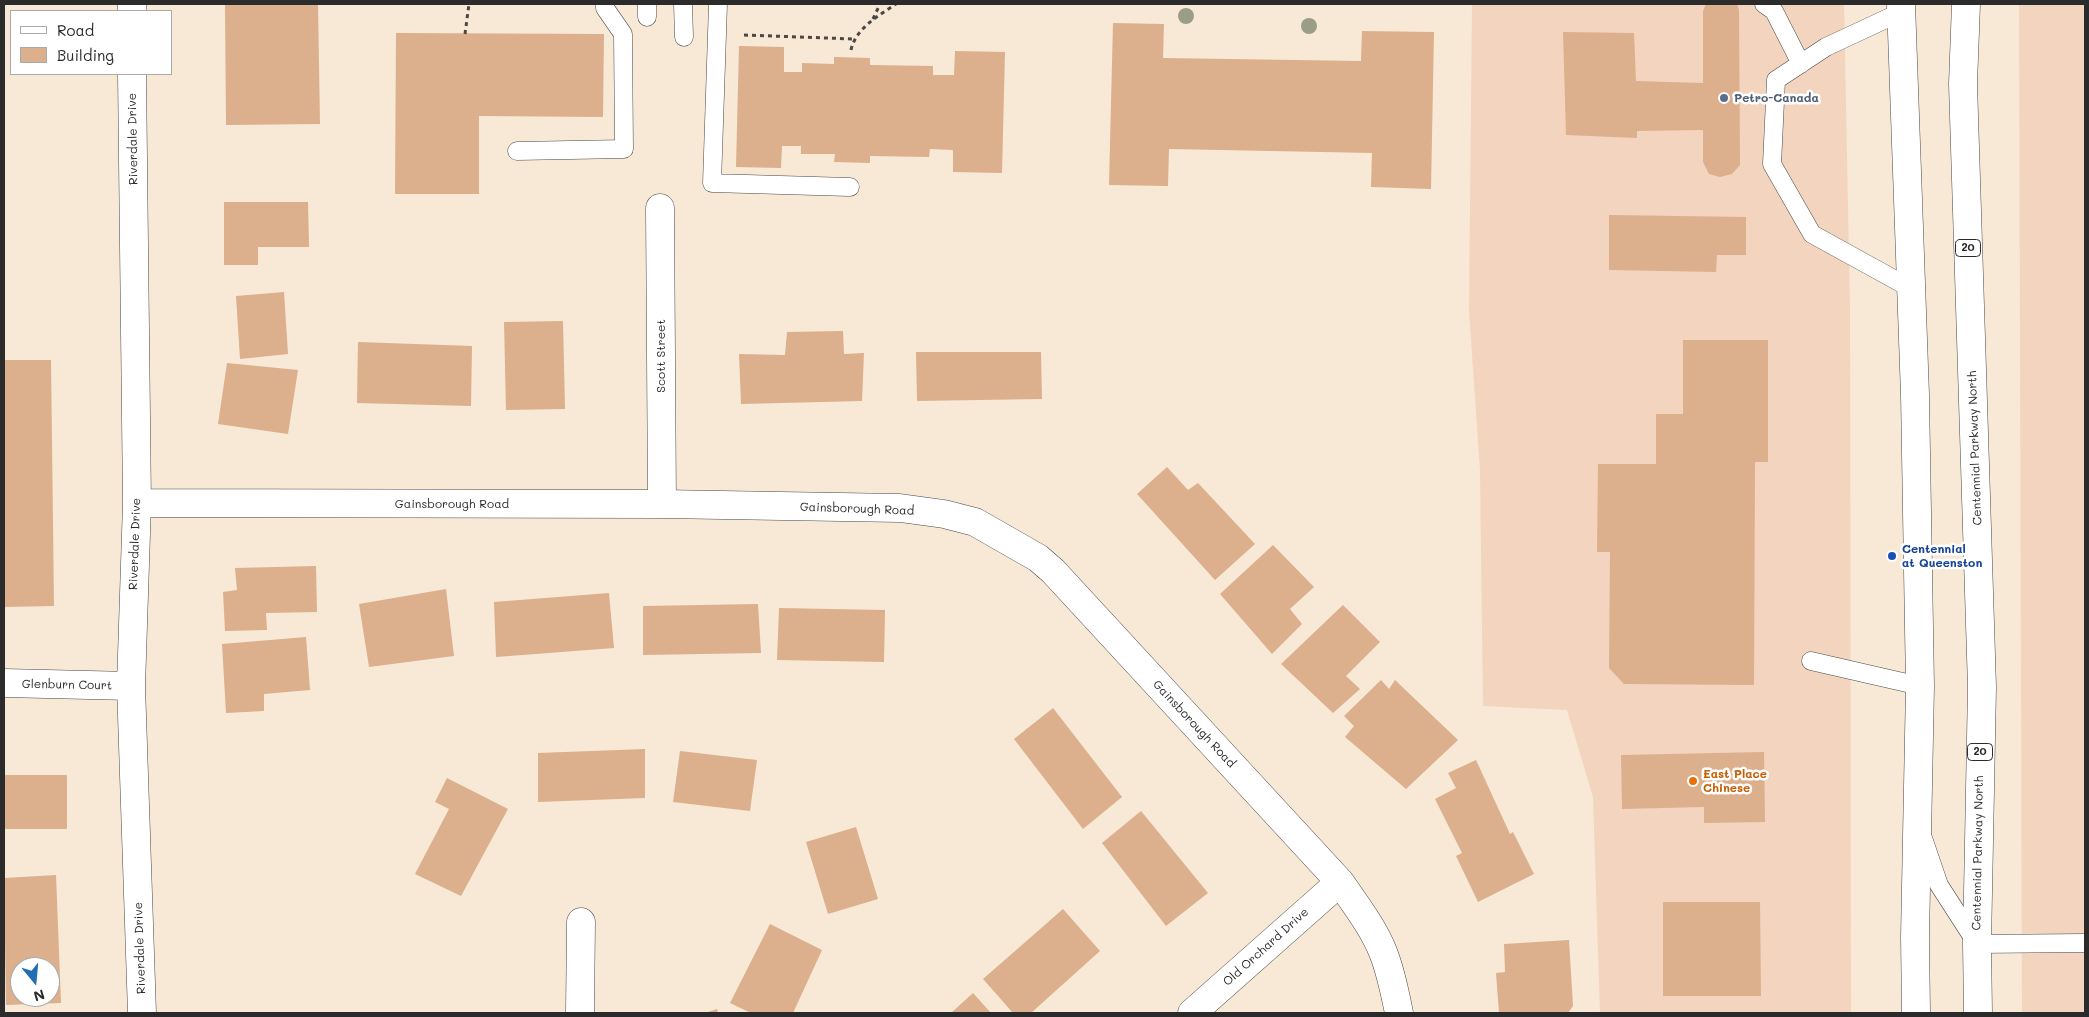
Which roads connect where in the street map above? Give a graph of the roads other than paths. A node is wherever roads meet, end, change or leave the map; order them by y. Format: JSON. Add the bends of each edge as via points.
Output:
{"nodes":[{"id":1,"x":605,"y":4,"type":"edge"},
{"id":2,"x":683,"y":4,"type":"edge"},
{"id":3,"x":718,"y":4,"type":"edge"},
{"id":4,"x":1764,"y":4,"type":"edge"},
{"id":5,"x":1966,"y":4,"type":"edge"},
{"id":6,"x":1901,"y":8,"type":"edge"},
{"id":7,"x":684,"y":37,"type":"dead end"},
{"id":8,"x":1801,"y":64,"type":"junction"},
{"id":9,"x":132,"y":75,"type":"edge"},
{"id":10,"x":517,"y":151,"type":"dead end"},
{"id":11,"x":850,"y":187,"type":"dead end"},
{"id":12,"x":660,"y":208,"type":"dead end"},
{"id":13,"x":1910,"y":288,"type":"junction"},
{"id":14,"x":137,"y":503,"type":"junction"},
{"id":15,"x":662,"y":504,"type":"junction"},
{"id":16,"x":1811,"y":660,"type":"dead end"},
{"id":17,"x":4,"y":683,"type":"edge"},
{"id":18,"x":131,"y":686,"type":"junction"},
{"id":19,"x":1920,"y":686,"type":"junction"},
{"id":20,"x":1917,"y":821,"type":"junction"},
{"id":21,"x":1340,"y":882,"type":"junction"},
{"id":22,"x":581,"y":922,"type":"dead end"},
{"id":23,"x":2085,"y":943,"type":"edge"},
{"id":24,"x":1977,"y":944,"type":"junction"},
{"id":25,"x":142,"y":1013,"type":"edge"},
{"id":26,"x":580,"y":1013,"type":"edge"},
{"id":27,"x":1192,"y":1013,"type":"edge"},
{"id":28,"x":1399,"y":1013,"type":"edge"},
{"id":29,"x":1916,"y":1013,"type":"edge"},
{"id":30,"x":1978,"y":1013,"type":"edge"}],
"edges":[{"from":1,"to":10,"type":"lane","via":[[623,34],[624,149]]},
{"from":2,"to":7,"type":"lane"},
{"from":3,"to":11,"type":"lane","via":[[712,183]]},
{"from":4,"to":8,"type":"lane","via":[[1774,11]]},
{"from":5,"to":24,"type":"street","name":"Centennial Parkway North","number":"20","via":[[1963,84],[1982,687]]},
{"from":6,"to":8,"type":"lane","via":[[1826,47]]},
{"from":6,"to":13,"type":"street"},
{"from":8,"to":13,"type":"lane","via":[[1776,80],[1772,164],[1812,234]]},
{"from":9,"to":14,"type":"street","name":"Riverdale Drive"},
{"from":12,"to":15,"type":"street","name":"Scott Street"},
{"from":13,"to":19,"type":"street"},
{"from":14,"to":15,"type":"street","name":"Gainsborough Road"},
{"from":14,"to":18,"type":"street","name":"Riverdale Drive"},
{"from":15,"to":21,"type":"street","name":"Gainsborough Road","via":[[900,508],[975,522],[1038,558],[1053,571]]},
{"from":16,"to":19,"type":"lane"},
{"from":17,"to":18,"type":"street","name":"Glenburn Court"},
{"from":18,"to":25,"type":"street","name":"Riverdale Drive"},
{"from":19,"to":20,"type":"street"},
{"from":20,"to":24,"type":"lane","via":[[1939,885]]},
{"from":20,"to":29,"type":"street"},
{"from":21,"to":27,"type":"street","name":"Old Orchard Drive"},
{"from":21,"to":28,"type":"street","name":"Gainsborough Road","via":[[1383,951]]},
{"from":22,"to":26,"type":"street"},
{"from":23,"to":24,"type":"lane"},
{"from":24,"to":30,"type":"street","name":"Centennial Parkway North","number":"20"}]}
